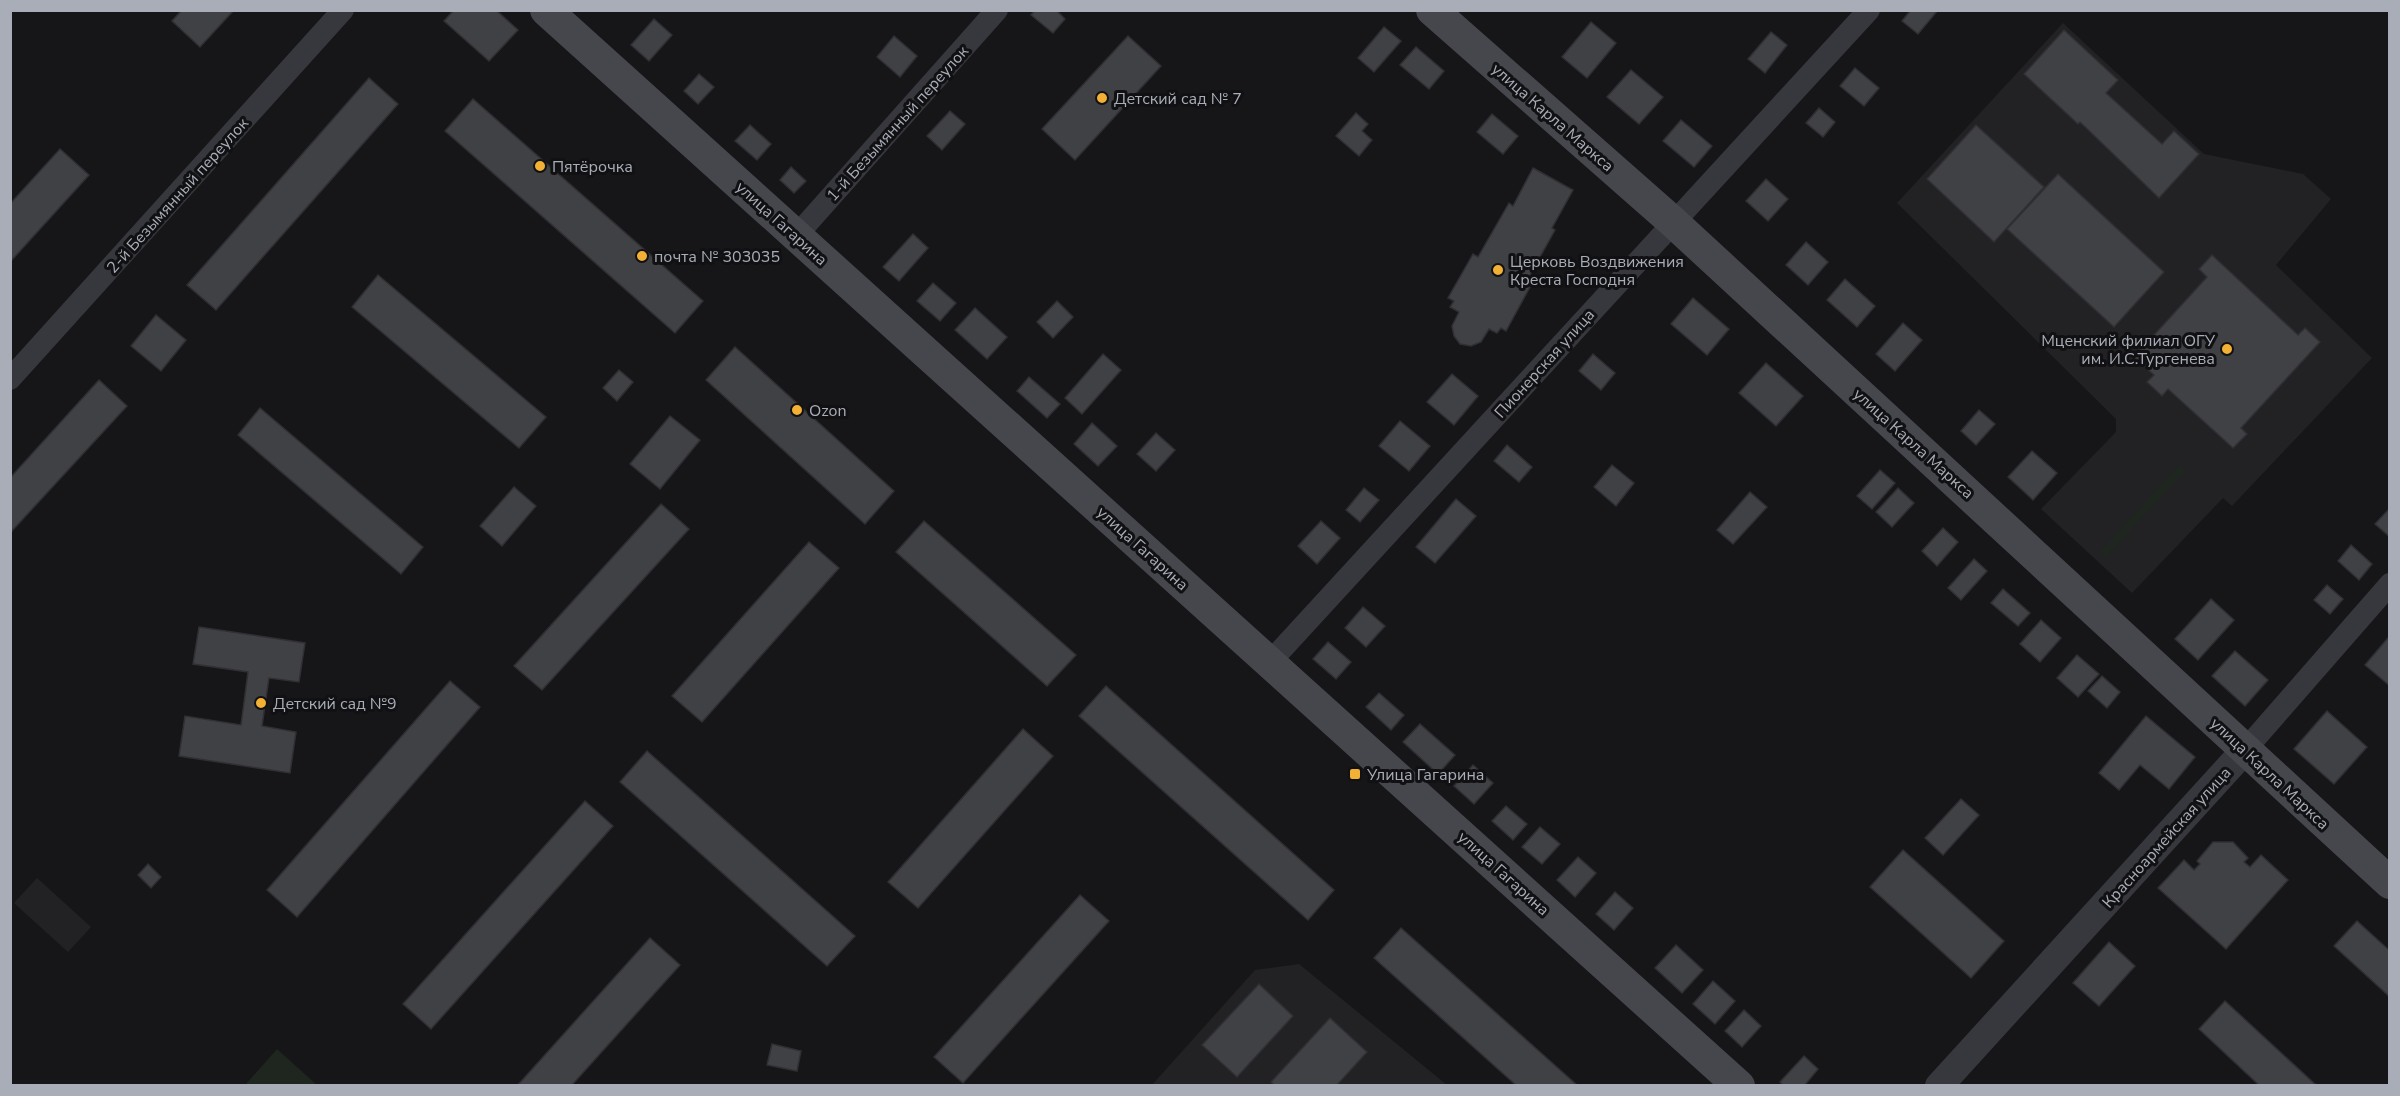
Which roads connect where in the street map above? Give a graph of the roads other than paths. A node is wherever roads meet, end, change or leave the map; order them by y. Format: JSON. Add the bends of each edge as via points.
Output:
{"nodes":[{"id":1,"x":343,"y":10,"type":"edge"},
{"id":2,"x":546,"y":10,"type":"edge"},
{"id":3,"x":997,"y":10,"type":"edge"},
{"id":4,"x":1431,"y":10,"type":"edge"},
{"id":5,"x":1869,"y":10,"type":"edge"},
{"id":6,"x":1673,"y":222,"type":"junction"},
{"id":7,"x":796,"y":236,"type":"junction"},
{"id":8,"x":10,"y":379,"type":"edge"},
{"id":9,"x":2390,"y":584,"type":"edge"},
{"id":10,"x":1270,"y":662,"type":"junction"},
{"id":11,"x":2245,"y":750,"type":"junction"},
{"id":12,"x":2390,"y":883,"type":"edge"},
{"id":13,"x":1739,"y":1086,"type":"edge"},
{"id":14,"x":1939,"y":1086,"type":"edge"}],
"edges":[{"from":1,"to":8,"type":"street","name":"2-й Безымянный переулок"},
{"from":2,"to":7,"type":"main road","name":"улица Гагарина"},
{"from":3,"to":7,"type":"street","name":"1-й Безымянный переулок"},
{"from":4,"to":6,"type":"main road","name":"улица Карла Маркса"},
{"from":5,"to":6,"type":"street","name":"Пионерская улица"},
{"from":6,"to":10,"type":"street","name":"Пионерская улица"},
{"from":6,"to":11,"type":"main road","name":"улица Карла Маркса"},
{"from":7,"to":10,"type":"main road","name":"улица Гагарина"},
{"from":9,"to":11,"type":"street","name":"Красноармейская улица"},
{"from":10,"to":13,"type":"main road","name":"улица Гагарина"},
{"from":11,"to":12,"type":"main road","name":"улица Карла Маркса"},
{"from":11,"to":14,"type":"street","name":"Красноармейская улица"}]}
